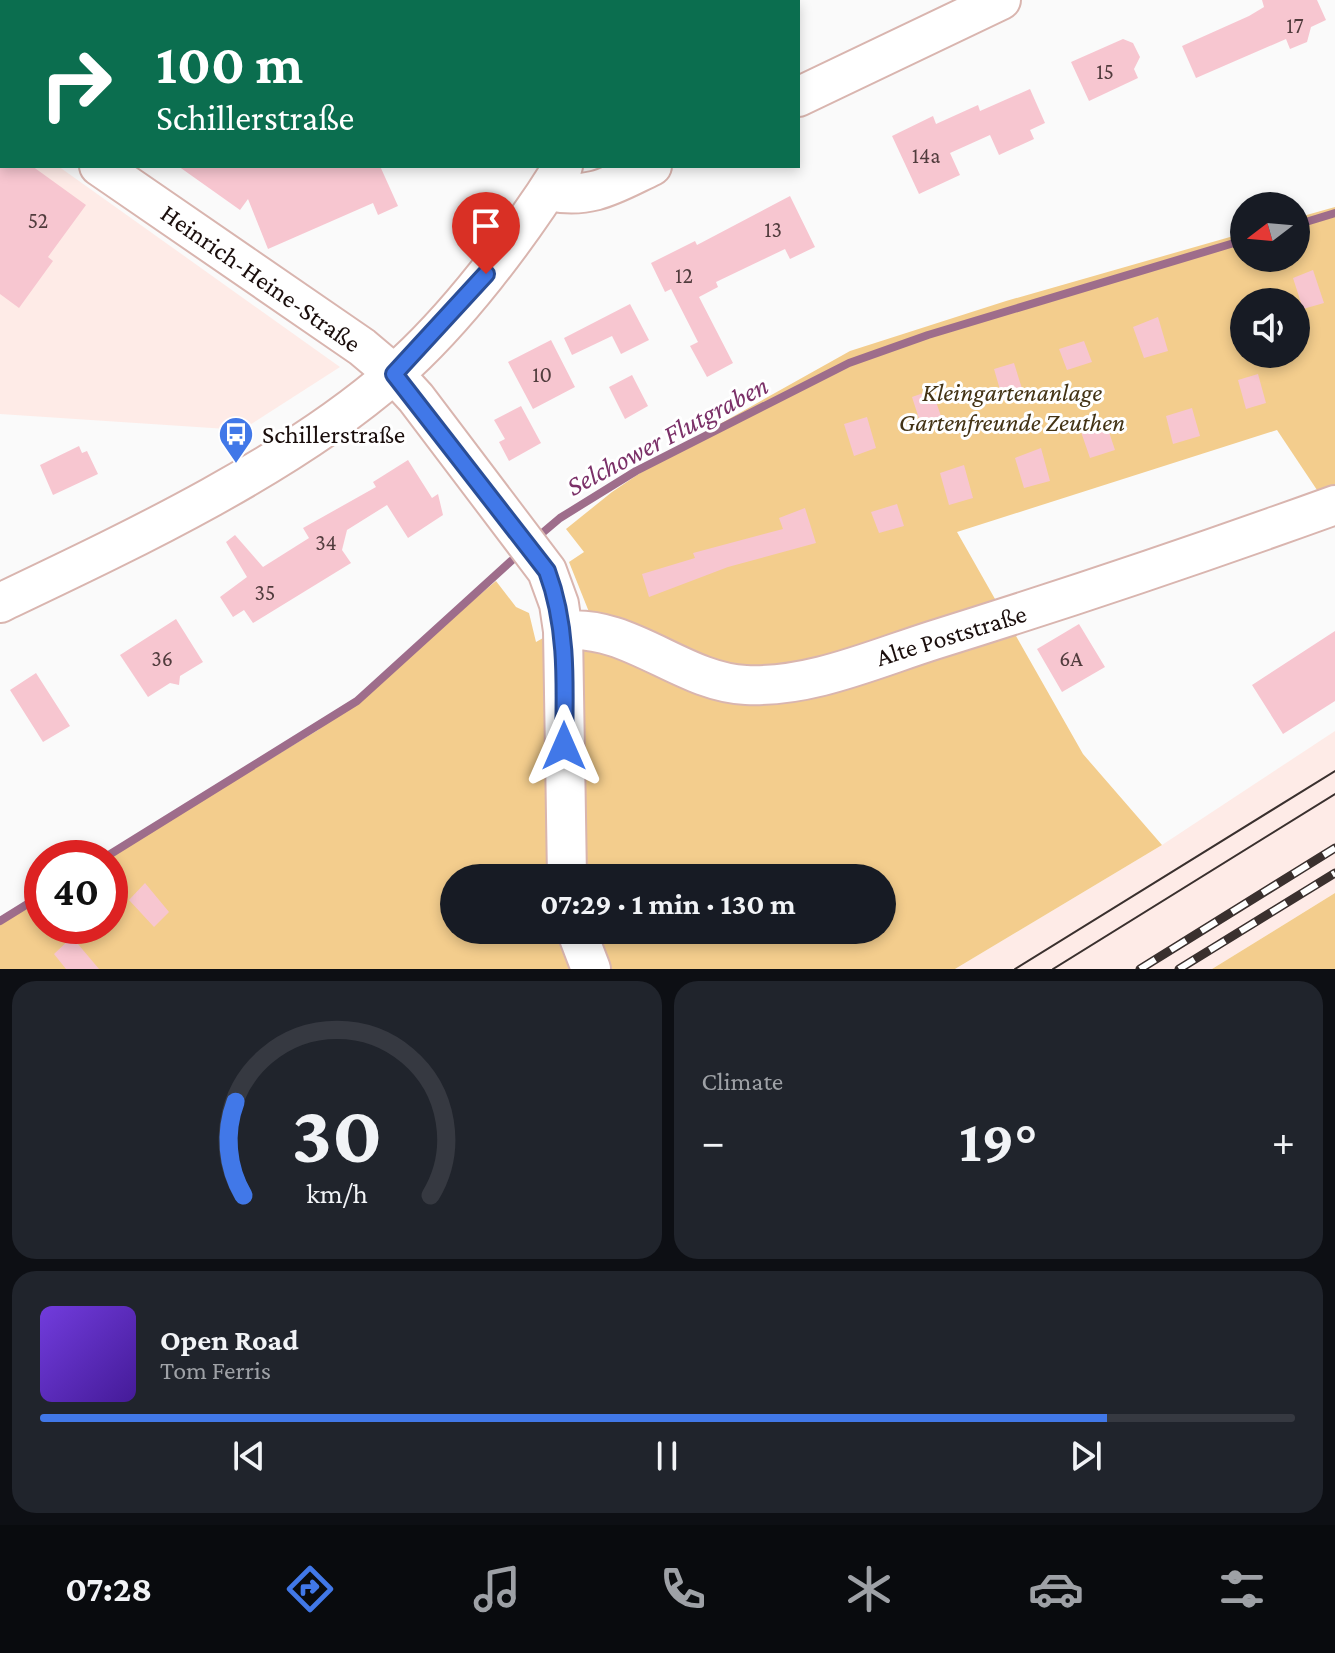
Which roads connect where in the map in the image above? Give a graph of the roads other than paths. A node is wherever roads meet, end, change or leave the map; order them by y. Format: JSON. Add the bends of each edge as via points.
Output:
{"nodes":[{"id":1,"x":1001,"y":0,"type":"edge"},
{"id":2,"x":800,"y":96,"type":"edge"},
{"id":3,"x":102,"y":168,"type":"edge"},
{"id":4,"x":648,"y":168,"type":"edge"},
{"id":5,"x":546,"y":174,"type":"edge"},
{"id":6,"x":394,"y":374,"type":"junction"},
{"id":7,"x":1335,"y":505,"type":"edge"},
{"id":8,"x":0,"y":603,"type":"edge"},
{"id":9,"x":563,"y":631,"type":"junction"},
{"id":10,"x":567,"y":864,"type":"edge"},
{"id":11,"x":581,"y":944,"type":"edge"},
{"id":12,"x":591,"y":969,"type":"edge"}],
"edges":[{"from":1,"to":2,"type":"street"},
{"from":3,"to":6,"type":"street","name":"Heinrich-Heine-Straße"},
{"from":4,"to":5,"type":"street","via":[[574,196]]},
{"from":5,"to":6,"type":"street","via":[[502,255]]},
{"from":6,"to":8,"type":"street","via":[[251,473]]},
{"from":6,"to":9,"type":"street","name":"Heinrich-Heine-Straße","via":[[547,571]]},
{"from":7,"to":9,"type":"street","name":"Alte Poststraße","via":[[1110,585],[801,681],[744,685],[698,672],[608,633]]},
{"from":9,"to":10,"type":"street","name":"Heinrich-Heine-Straße"},
{"from":11,"to":12,"type":"street"}]}
